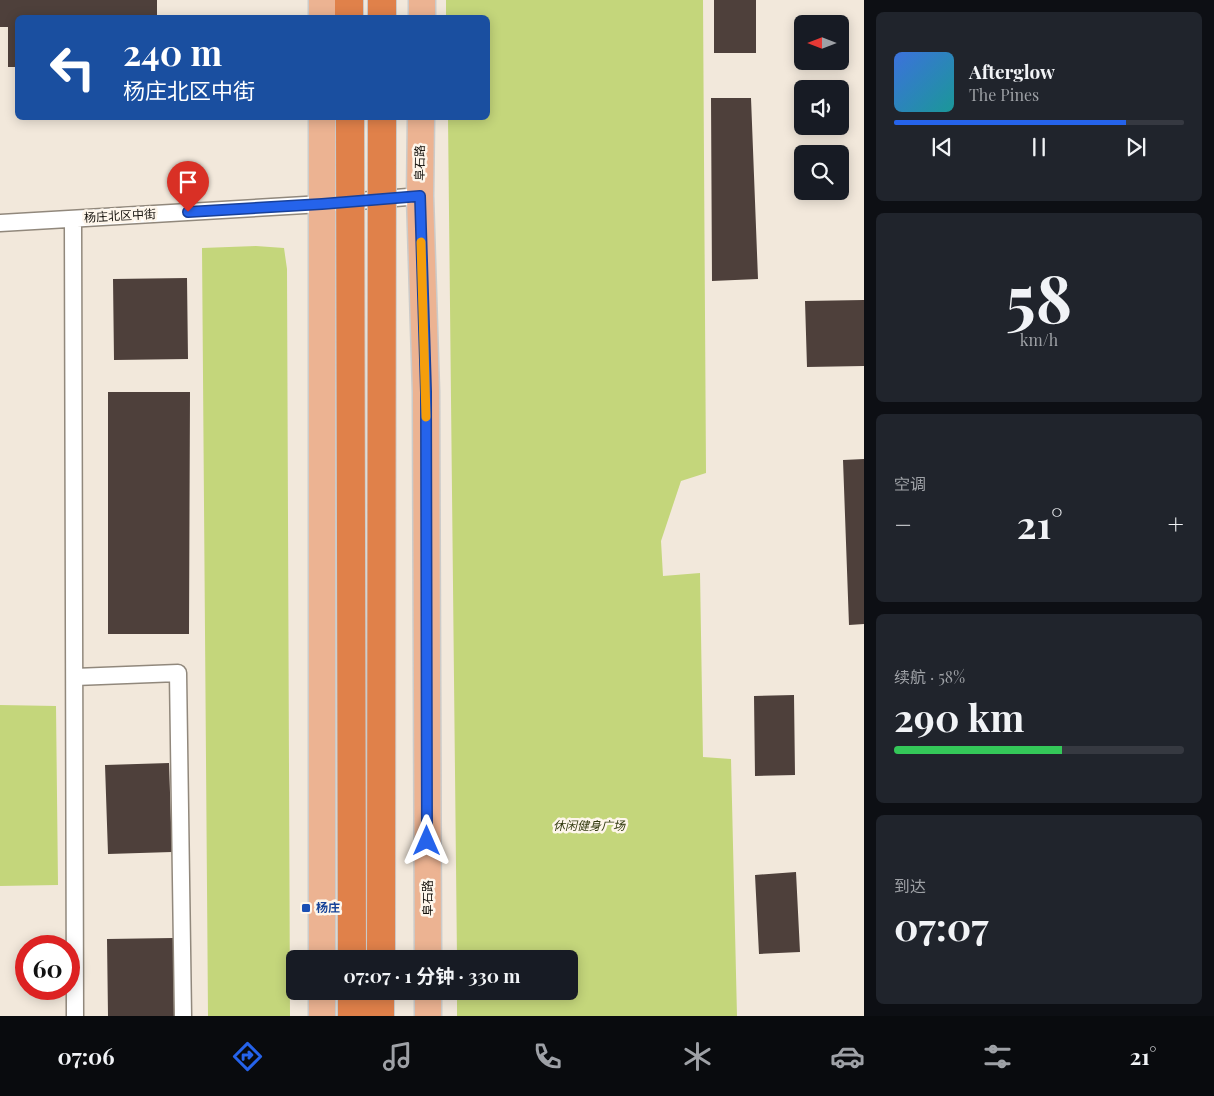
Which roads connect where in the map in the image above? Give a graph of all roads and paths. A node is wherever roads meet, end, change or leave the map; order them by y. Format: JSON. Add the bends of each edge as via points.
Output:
{"nodes":[{"id":1,"x":322,"y":0,"type":"edge"},
{"id":2,"x":349,"y":0,"type":"edge"},
{"id":3,"x":382,"y":0,"type":"edge"},
{"id":4,"x":422,"y":0,"type":"edge"},
{"id":5,"x":322,"y":15,"type":"edge"},
{"id":6,"x":349,"y":15,"type":"edge"},
{"id":7,"x":382,"y":15,"type":"edge"},
{"id":8,"x":422,"y":15,"type":"edge"},
{"id":9,"x":322,"y":120,"type":"edge"},
{"id":10,"x":350,"y":120,"type":"edge"},
{"id":11,"x":382,"y":120,"type":"edge"},
{"id":12,"x":421,"y":120,"type":"edge"},
{"id":13,"x":420,"y":196,"type":"junction"},
{"id":14,"x":322,"y":204,"type":"junction"},
{"id":15,"x":73,"y":219,"type":"junction"},
{"id":16,"x":0,"y":223,"type":"edge"},
{"id":17,"x":75,"y":677,"type":"junction"},
{"id":18,"x":322,"y":950,"type":"edge"},
{"id":19,"x":352,"y":950,"type":"edge"},
{"id":20,"x":380,"y":950,"type":"edge"},
{"id":21,"x":428,"y":950,"type":"edge"},
{"id":22,"x":322,"y":1000,"type":"edge"},
{"id":23,"x":352,"y":1000,"type":"edge"},
{"id":24,"x":380,"y":1000,"type":"edge"},
{"id":25,"x":428,"y":1000,"type":"edge"},
{"id":26,"x":76,"y":1016,"type":"edge"},
{"id":27,"x":184,"y":1016,"type":"edge"},
{"id":28,"x":322,"y":1016,"type":"edge"},
{"id":29,"x":352,"y":1016,"type":"edge"},
{"id":30,"x":380,"y":1016,"type":"edge"},
{"id":31,"x":428,"y":1016,"type":"edge"}],
"edges":[{"from":1,"to":5,"type":"main road"},
{"from":2,"to":6,"type":"highway"},
{"from":3,"to":7,"type":"highway"},
{"from":4,"to":8,"type":"main road"},
{"from":9,"to":14,"type":"main road"},
{"from":10,"to":19,"type":"highway","bridge":true},
{"from":11,"to":20,"type":"highway","bridge":true},
{"from":12,"to":13,"type":"main road","name":"阜石路"},
{"from":13,"to":14,"type":"street","name":"杨庄北区中街"},
{"from":13,"to":21,"type":"main road","name":"阜石路","via":[[426,392]]},
{"from":14,"to":15,"type":"street","name":"杨庄北区中街"},
{"from":14,"to":18,"type":"main road"},
{"from":15,"to":16,"type":"street","name":"杨庄北区中街"},
{"from":15,"to":17,"type":"street"},
{"from":17,"to":26,"type":"street"},
{"from":17,"to":27,"type":"street","via":[[178,673]]},
{"from":22,"to":28,"type":"main road"},
{"from":23,"to":29,"type":"highway"},
{"from":24,"to":30,"type":"highway"},
{"from":25,"to":31,"type":"main road"}]}
